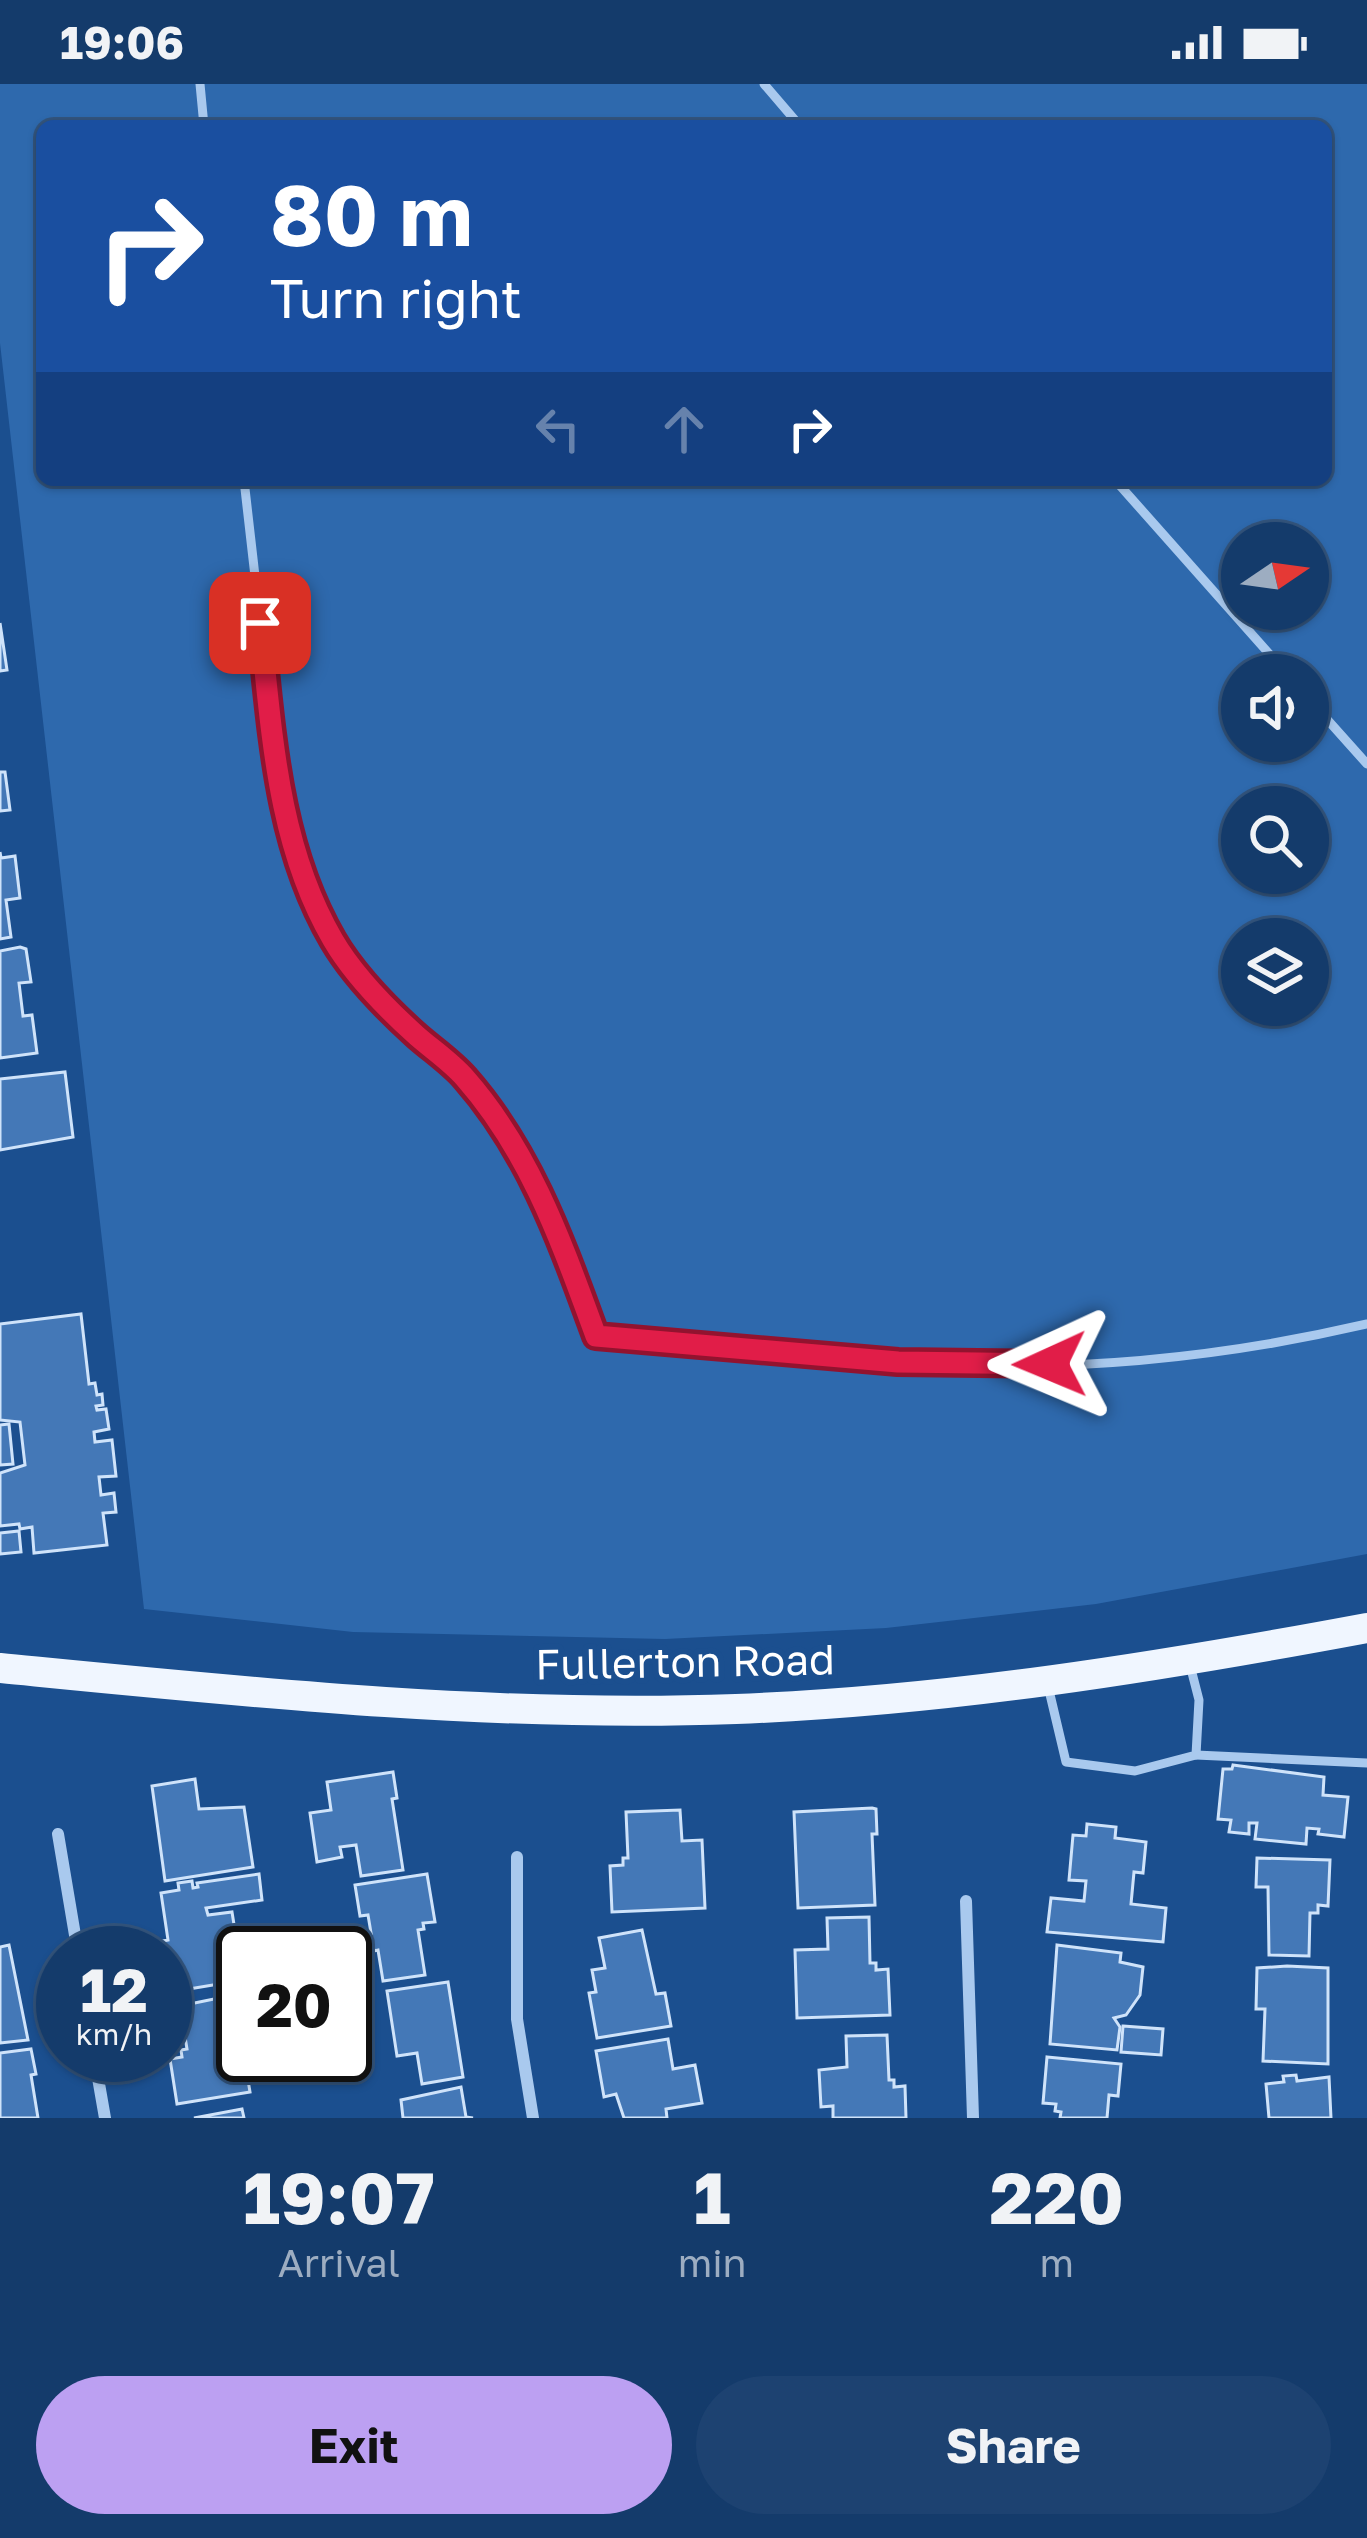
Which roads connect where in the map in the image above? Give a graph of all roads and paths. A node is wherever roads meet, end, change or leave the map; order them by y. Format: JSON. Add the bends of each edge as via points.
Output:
{"nodes":[{"id":1,"x":200,"y":84,"type":"edge"},
{"id":2,"x":764,"y":84,"type":"edge"},
{"id":3,"x":203,"y":120,"type":"edge"},
{"id":4,"x":795,"y":120,"type":"edge"},
{"id":5,"x":245,"y":486,"type":"edge"},
{"id":6,"x":1120,"y":486,"type":"edge"},
{"id":7,"x":1269,"y":654,"type":"edge"},
{"id":8,"x":1329,"y":721,"type":"edge"},
{"id":9,"x":1367,"y":764,"type":"edge"},
{"id":10,"x":1367,"y":1324,"type":"edge"},
{"id":11,"x":1367,"y":1628,"type":"edge"},
{"id":12,"x":1189,"y":1660,"type":"junction"},
{"id":13,"x":0,"y":1668,"type":"edge"},
{"id":14,"x":1047,"y":1681,"type":"junction"},
{"id":15,"x":1196,"y":1755,"type":"junction"},
{"id":16,"x":1367,"y":1763,"type":"edge"},
{"id":17,"x":58,"y":1834,"type":"dead end"},
{"id":18,"x":517,"y":1857,"type":"dead end"},
{"id":19,"x":966,"y":1901,"type":"dead end"},
{"id":20,"x":73,"y":1926,"type":"edge"},
{"id":21,"x":99,"y":2082,"type":"edge"},
{"id":22,"x":105,"y":2118,"type":"edge"},
{"id":23,"x":533,"y":2118,"type":"edge"},
{"id":24,"x":974,"y":2118,"type":"edge"}],
"edges":[{"from":1,"to":3,"type":"lane"},
{"from":2,"to":4,"type":"lane"},
{"from":5,"to":10,"type":"lane","via":[[280,795],[312,895],[366,984],[461,1073],[524,1160],[596,1336],[972,1366],[1202,1354]]},
{"from":6,"to":7,"type":"lane"},
{"from":8,"to":9,"type":"lane"},
{"from":11,"to":12,"type":"main road","name":"Fullerton Road"},
{"from":12,"to":14,"type":"main road","name":"Fullerton Road"},
{"from":12,"to":15,"type":"lane","via":[[1199,1700]]},
{"from":13,"to":14,"type":"main road","name":"Fullerton Road","via":[[449,1707],[735,1708]]},
{"from":14,"to":15,"type":"lane","via":[[1066,1762],[1135,1771]]},
{"from":15,"to":16,"type":"lane"},
{"from":17,"to":20,"type":"street"},
{"from":18,"to":23,"type":"street","via":[[517,2019]]},
{"from":19,"to":24,"type":"street"},
{"from":21,"to":22,"type":"street"}]}
